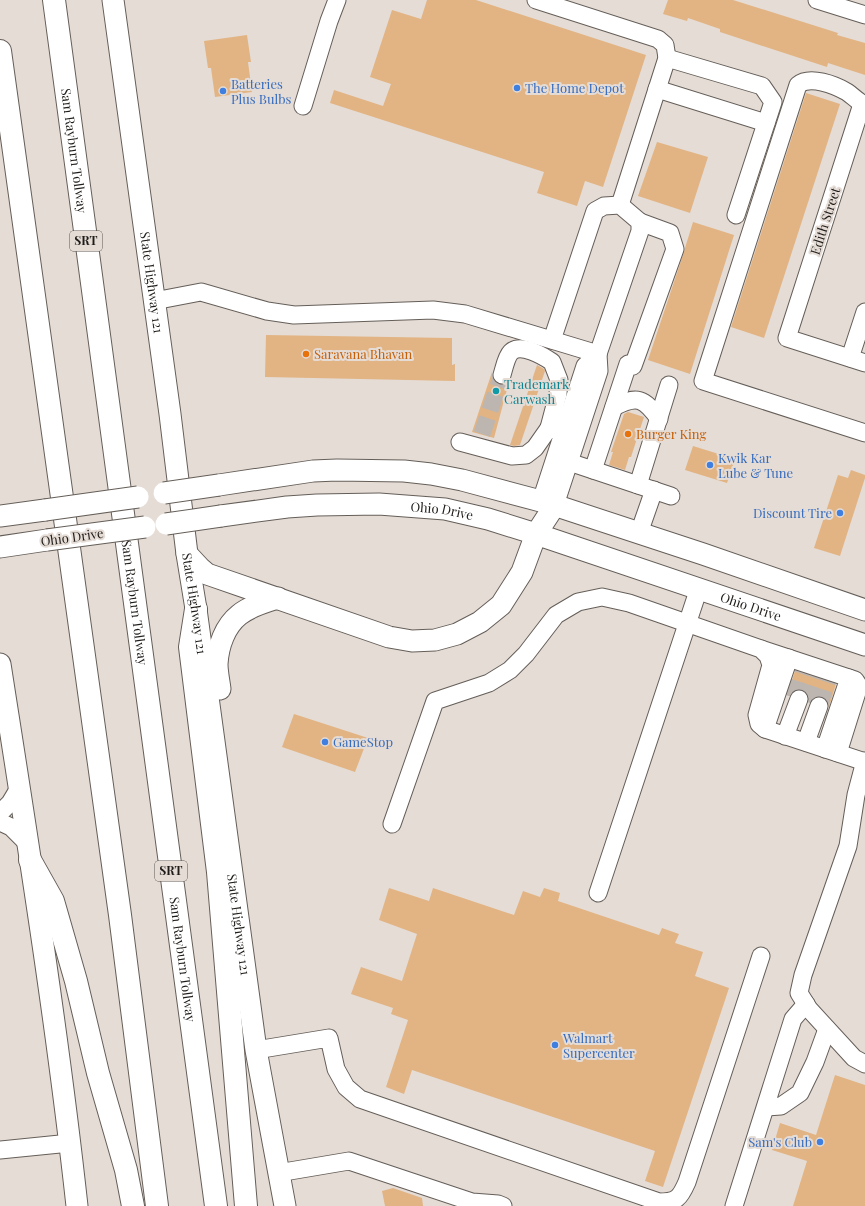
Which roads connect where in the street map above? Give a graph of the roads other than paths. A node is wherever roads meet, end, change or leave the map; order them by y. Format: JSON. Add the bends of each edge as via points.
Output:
{"nodes":[{"id":1,"x":54,"y":0,"type":"edge"},
{"id":2,"x":113,"y":0,"type":"edge"},
{"id":3,"x":336,"y":0,"type":"edge"},
{"id":4,"x":536,"y":0,"type":"edge"},
{"id":5,"x":817,"y":0,"type":"edge"},
{"id":6,"x":865,"y":15,"type":"edge"},
{"id":7,"x":0,"y":51,"type":"edge"},
{"id":8,"x":667,"y":58,"type":"junction"},
{"id":9,"x":657,"y":89,"type":"junction"},
{"id":10,"x":864,"y":105,"type":"edge"},
{"id":11,"x":303,"y":106,"type":"dead end"},
{"id":12,"x":766,"y":123,"type":"junction"},
{"id":13,"x":620,"y":205,"type":"junction"},
{"id":14,"x":736,"y":215,"type":"dead end"},
{"id":15,"x":640,"y":222,"type":"junction"},
{"id":16,"x":154,"y":300,"type":"junction"},
{"id":17,"x":865,"y":312,"type":"edge"},
{"id":18,"x":552,"y":340,"type":"junction"},
{"id":19,"x":598,"y":354,"type":"junction"},
{"id":20,"x":857,"y":361,"type":"edge"},
{"id":21,"x":502,"y":376,"type":"tunnel mouth"},
{"id":22,"x":670,"y":385,"type":"dead end"},
{"id":23,"x":614,"y":407,"type":"junction"},
{"id":24,"x":659,"y":419,"type":"junction"},
{"id":25,"x":556,"y":430,"type":"junction"},
{"id":26,"x":865,"y":434,"type":"edge"},
{"id":27,"x":460,"y":442,"type":"dead end"},
{"id":28,"x":569,"y":462,"type":"junction"},
{"id":29,"x":593,"y":470,"type":"junction"},
{"id":30,"x":638,"y":485,"type":"junction"},
{"id":31,"x":654,"y":490,"type":"junction"},
{"id":32,"x":671,"y":496,"type":"dead end"},
{"id":33,"x":548,"y":503,"type":"junction"},
{"id":34,"x":0,"y":516,"type":"edge"},
{"id":35,"x":639,"y":533,"type":"junction"},
{"id":36,"x":536,"y":534,"type":"junction"},
{"id":37,"x":0,"y":547,"type":"edge"},
{"id":38,"x":187,"y":554,"type":"junction"},
{"id":39,"x":699,"y":588,"type":"junction"},
{"id":40,"x":278,"y":598,"type":"junction"},
{"id":41,"x":196,"y":609,"type":"junction"},
{"id":42,"x":865,"y":610,"type":"edge"},
{"id":43,"x":688,"y":624,"type":"junction"},
{"id":44,"x":865,"y":645,"type":"edge"},
{"id":45,"x":761,"y":649,"type":"junction"},
{"id":46,"x":0,"y":664,"type":"edge"},
{"id":47,"x":819,"y":672,"type":"junction"},
{"id":48,"x":778,"y":731,"type":"junction"},
{"id":49,"x":818,"y":745,"type":"junction"},
{"id":50,"x":865,"y":761,"type":"edge"},
{"id":51,"x":20,"y":788,"type":"junction"},
{"id":52,"x":859,"y":809,"type":"edge"},
{"id":53,"x":0,"y":813,"type":"edge"},
{"id":54,"x":0,"y":822,"type":"edge"},
{"id":55,"x":392,"y":824,"type":"dead end"},
{"id":56,"x":29,"y":852,"type":"junction"},
{"id":57,"x":230,"y":861,"type":"junction"},
{"id":58,"x":598,"y":893,"type":"dead end"},
{"id":59,"x":761,"y":956,"type":"dead end"},
{"id":60,"x":806,"y":1004,"type":"junction"},
{"id":61,"x":827,"y":1029,"type":"junction"},
{"id":62,"x":256,"y":1050,"type":"junction"},
{"id":63,"x":865,"y":1064,"type":"edge"},
{"id":64,"x":766,"y":1107,"type":"junction"},
{"id":65,"x":70,"y":1143,"type":"junction"},
{"id":66,"x":0,"y":1150,"type":"edge"},
{"id":67,"x":278,"y":1173,"type":"junction"},
{"id":68,"x":77,"y":1206,"type":"edge"},
{"id":69,"x":134,"y":1206,"type":"edge"},
{"id":70,"x":157,"y":1206,"type":"edge"},
{"id":71,"x":216,"y":1206,"type":"edge"},
{"id":72,"x":246,"y":1206,"type":"edge"},
{"id":73,"x":284,"y":1206,"type":"edge"},
{"id":74,"x":503,"y":1206,"type":"edge"},
{"id":75,"x":734,"y":1206,"type":"edge"}],
"edges":[{"from":1,"to":71,"type":"highway","name":"Sam Rayburn Tollway","number":"SRT"},
{"from":2,"to":16,"type":"main road","name":"State Highway 121"},
{"from":3,"to":11,"type":"street"},
{"from":4,"to":8,"type":"street","via":[[658,39],[665,46]]},
{"from":5,"to":6,"type":"street"},
{"from":7,"to":70,"type":"highway","via":[[119,908]]},
{"from":8,"to":9,"type":"street"},
{"from":8,"to":12,"type":"street","via":[[762,86],[773,102]]},
{"from":9,"to":12,"type":"street"},
{"from":9,"to":13,"type":"street"},
{"from":10,"to":20,"type":"street","name":"Edith Street","via":[[787,338]]},
{"from":10,"to":26,"type":"street","via":[[848,92],[836,87],[809,80],[798,85],[703,381]]},
{"from":12,"to":14,"type":"street"},
{"from":13,"to":15,"type":"street"},
{"from":13,"to":18,"type":"street","via":[[604,206],[595,211]]},
{"from":15,"to":19,"type":"street","via":[[640,231]]},
{"from":15,"to":23,"type":"street","via":[[670,233],[674,249]]},
{"from":16,"to":18,"type":"street","via":[[201,292],[267,311],[294,315],[433,310],[465,314]]},
{"from":16,"to":38,"type":"main road","name":"State Highway 121"},
{"from":17,"to":20,"type":"street"},
{"from":18,"to":19,"type":"street"},
{"from":19,"to":25,"type":"street","via":[[585,366]]},
{"from":19,"to":28,"type":"street","via":[[600,371]]},
{"from":21,"to":25,"type":"street","via":[[510,353],[516,349],[529,350],[552,362],[559,380]]},
{"from":22,"to":24,"type":"street"},
{"from":23,"to":24,"type":"street","via":[[636,399],[646,404]]},
{"from":23,"to":29,"type":"street"},
{"from":24,"to":30,"type":"street"},
{"from":25,"to":27,"type":"street","via":[[526,455],[512,456],[479,441]]},
{"from":25,"to":33,"type":"street"},
{"from":28,"to":29,"type":"street"},
{"from":28,"to":33,"type":"street"},
{"from":29,"to":30,"type":"street"},
{"from":30,"to":31,"type":"street"},
{"from":31,"to":32,"type":"street"},
{"from":31,"to":35,"type":"street"},
{"from":33,"to":34,"type":"main road","bridge":true,"via":[[431,474],[378,470],[313,471]]},
{"from":33,"to":35,"type":"main road"},
{"from":33,"to":36,"type":"main road"},
{"from":35,"to":42,"type":"main road"},
{"from":36,"to":37,"type":"main road","name":"Ohio Drive","bridge":true,"via":[[451,511],[379,504],[324,504]]},
{"from":36,"to":39,"type":"main road","name":"Ohio Drive"},
{"from":36,"to":40,"type":"main road","via":[[522,572],[501,605],[480,622],[457,634],[435,640],[412,641],[389,637]]},
{"from":38,"to":40,"type":"main road","via":[[207,574]]},
{"from":38,"to":41,"type":"main road","name":"State Highway 121"},
{"from":39,"to":43,"type":"street"},
{"from":39,"to":44,"type":"main road","name":"Ohio Drive"},
{"from":40,"to":57,"type":"main road","via":[[239,614],[229,626],[220,645],[217,665],[235,802]]},
{"from":41,"to":57,"type":"main road","name":"State Highway 121"},
{"from":41,"to":72,"type":"highway","via":[[190,647],[218,872]]},
{"from":43,"to":45,"type":"street"},
{"from":43,"to":55,"type":"street","via":[[629,603],[602,597],[578,602],[556,615],[526,654],[510,670],[489,683],[435,700]]},
{"from":43,"to":58,"type":"street"},
{"from":45,"to":47,"type":"street"},
{"from":45,"to":48,"type":"street","via":[[772,665],[757,715],[759,724]]},
{"from":46,"to":51,"type":"main road"},
{"from":47,"to":48,"type":"street"},
{"from":47,"to":49,"type":"street"},
{"from":48,"to":49,"type":"street"},
{"from":48,"to":49,"type":"street","via":[[809,702]]},
{"from":49,"to":50,"type":"street"},
{"from":50,"to":52,"type":"street"},
{"from":51,"to":53,"type":"street"},
{"from":51,"to":56,"type":"main road"},
{"from":52,"to":60,"type":"street","via":[[803,975],[800,993]]},
{"from":54,"to":56,"type":"street","via":[[11,827]]},
{"from":56,"to":65,"type":"main road"},
{"from":56,"to":69,"type":"highway","via":[[53,901]]},
{"from":57,"to":62,"type":"main road","name":"State Highway 121"},
{"from":59,"to":62,"type":"street","via":[[687,1182],[681,1196],[669,1202],[659,1202],[360,1099],[346,1087],[336,1069],[329,1038]]},
{"from":60,"to":61,"type":"street"},
{"from":60,"to":64,"type":"street","via":[[793,1019]]},
{"from":61,"to":63,"type":"street","via":[[854,1058]]},
{"from":61,"to":64,"type":"street","via":[[800,1093],[781,1106]]},
{"from":62,"to":67,"type":"main road","name":"State Highway 121"},
{"from":64,"to":75,"type":"street"},
{"from":65,"to":66,"type":"street"},
{"from":65,"to":68,"type":"main road"},
{"from":67,"to":73,"type":"main road","name":"State Highway 121"},
{"from":67,"to":74,"type":"street","via":[[349,1161],[472,1202]]}]}
